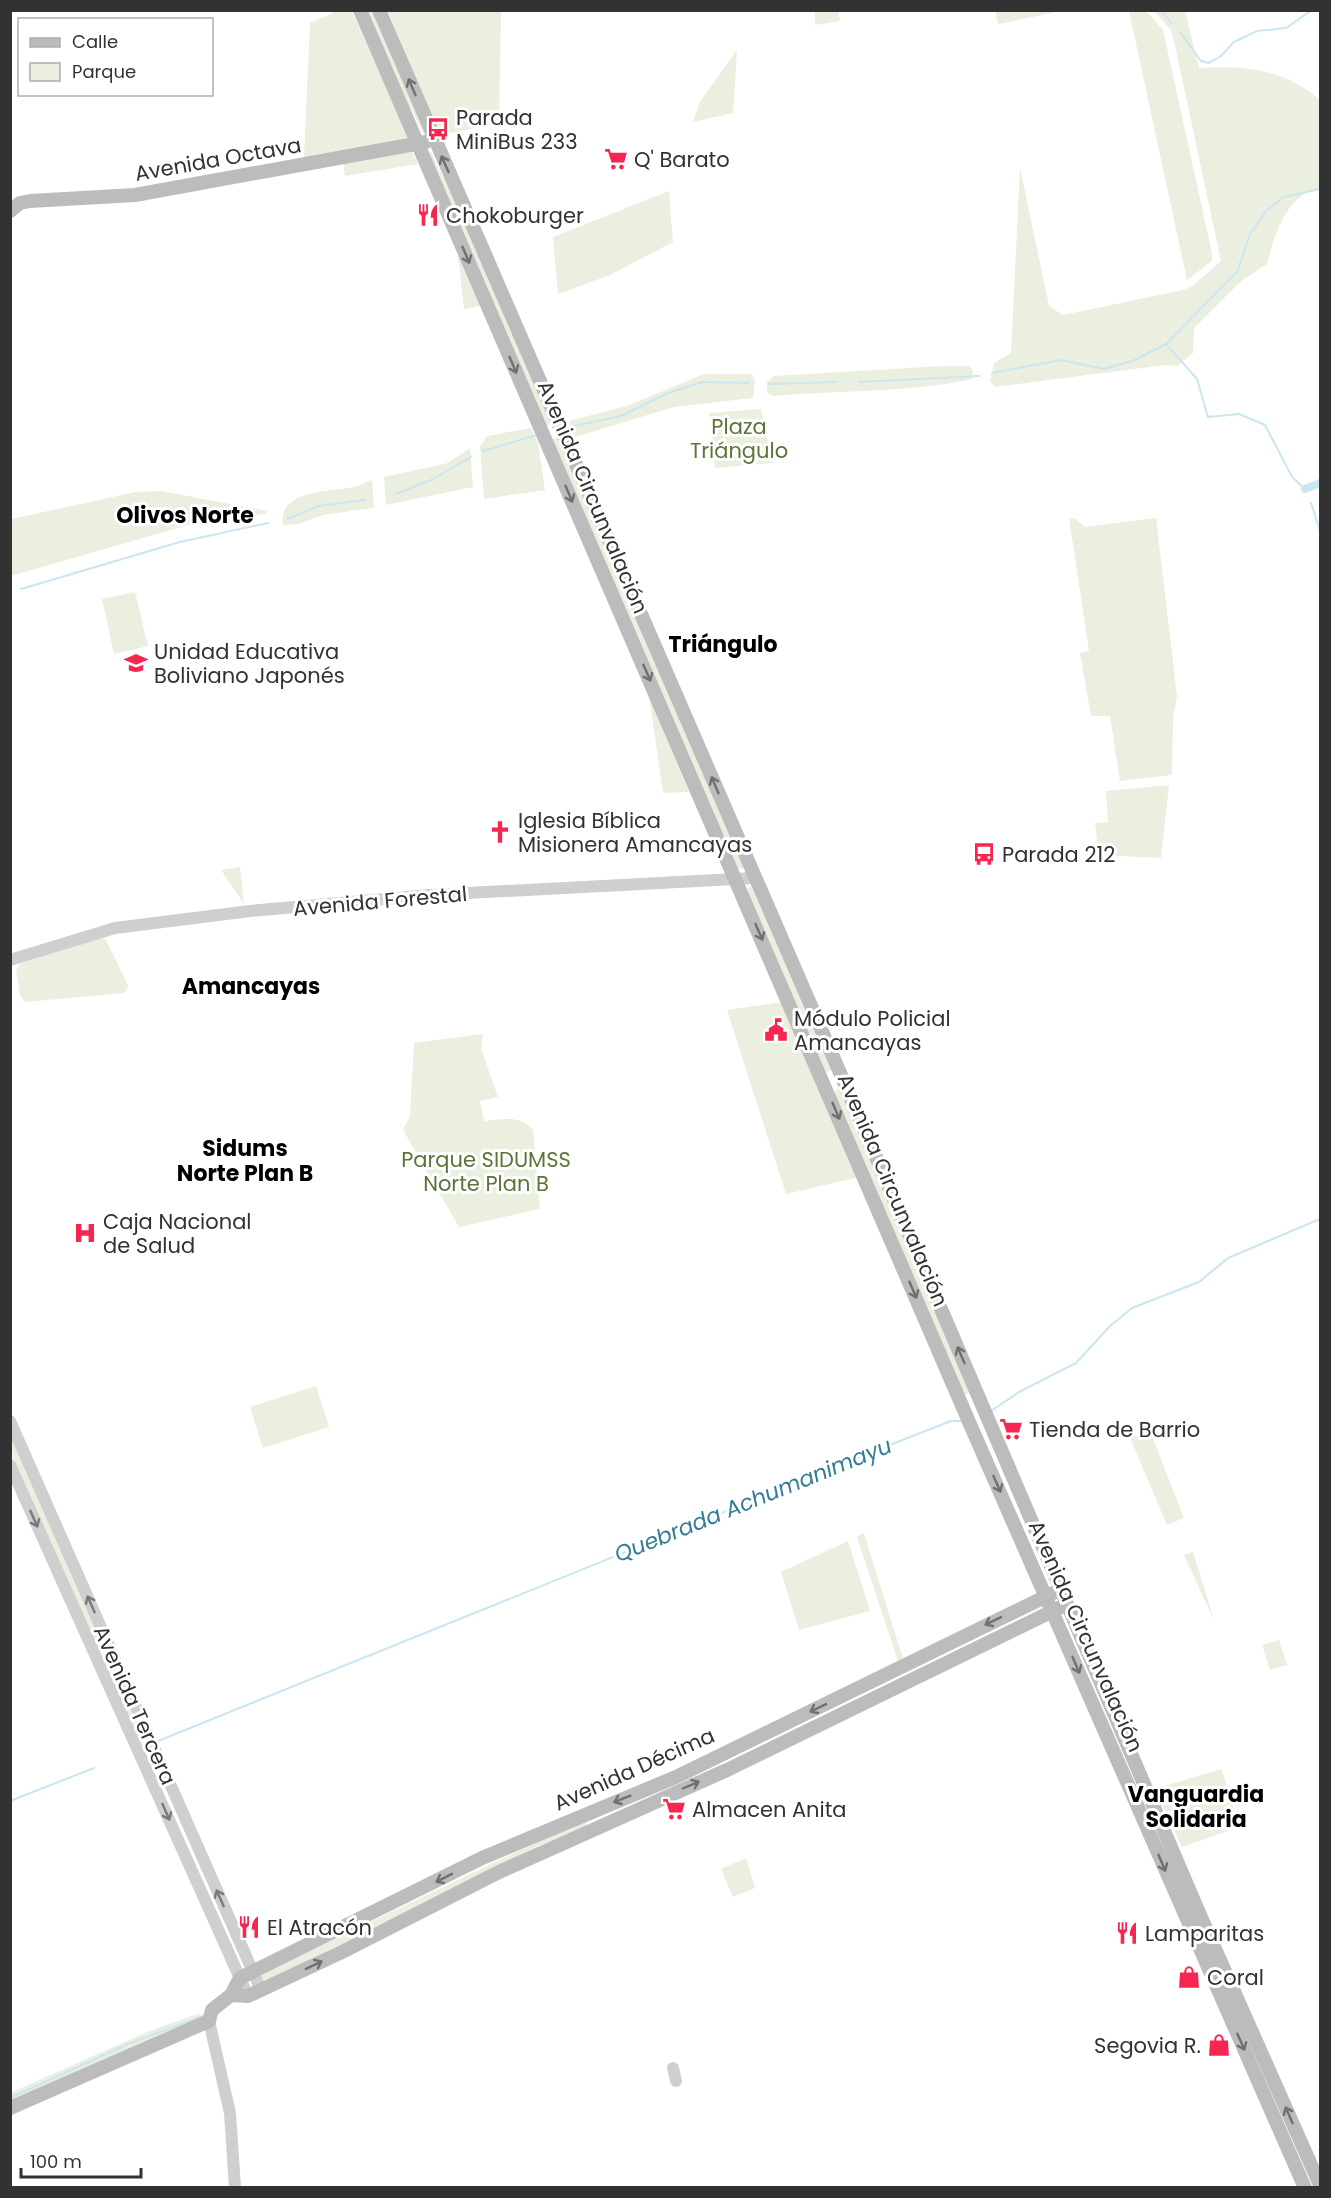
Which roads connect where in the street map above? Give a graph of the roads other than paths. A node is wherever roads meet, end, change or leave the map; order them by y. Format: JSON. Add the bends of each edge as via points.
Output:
{"nodes":[{"id":1,"x":360,"y":10,"type":"edge"},
{"id":2,"x":379,"y":10,"type":"edge"},
{"id":3,"x":434,"y":140,"type":"junction"},
{"id":4,"x":419,"y":144,"type":"junction"},
{"id":5,"x":10,"y":211,"type":"edge"},
{"id":6,"x":754,"y":878,"type":"junction"},
{"id":7,"x":735,"y":879,"type":"junction"},
{"id":8,"x":10,"y":960,"type":"edge"},
{"id":9,"x":10,"y":1421,"type":"edge"},
{"id":10,"x":10,"y":1465,"type":"edge"},
{"id":11,"x":1061,"y":1588,"type":"junction"},
{"id":12,"x":1046,"y":1597,"type":"junction"},
{"id":13,"x":1068,"y":1604,"type":"junction"},
{"id":14,"x":1053,"y":1611,"type":"junction"},
{"id":15,"x":253,"y":1972,"type":"junction"},
{"id":16,"x":240,"y":1978,"type":"junction"},
{"id":17,"x":261,"y":1990,"type":"junction"},
{"id":18,"x":231,"y":1995,"type":"junction"},
{"id":19,"x":248,"y":1996,"type":"junction"},
{"id":20,"x":209,"y":2021,"type":"junction"},
{"id":21,"x":673,"y":2068,"type":"dead end"},
{"id":22,"x":676,"y":2081,"type":"dead end"},
{"id":23,"x":10,"y":2108,"type":"edge"},
{"id":24,"x":1320,"y":2185,"type":"edge"},
{"id":25,"x":235,"y":2187,"type":"edge"},
{"id":26,"x":1305,"y":2187,"type":"edge"}],
"edges":[{"from":1,"to":4,"type":"main road","name":"Avenida Circunvalación"},
{"from":3,"to":2,"type":"main road","name":"Avenida Circunvalación","one_way":true},
{"from":3,"to":4,"type":"main road","name":"Avenida Octava"},
{"from":6,"to":3,"type":"main road","name":"Avenida Circunvalación","one_way":true},
{"from":4,"to":5,"type":"main road","name":"Avenida Octava","via":[[135,195],[20,202]]},
{"from":4,"to":7,"type":"main road","name":"Avenida Circunvalación","one_way":true},
{"from":6,"to":7,"type":"street","name":"Avenida Forestal"},
{"from":11,"to":6,"type":"main road","name":"Avenida Circunvalación","one_way":true},
{"from":7,"to":8,"type":"street","name":"Avenida Forestal","via":[[430,895],[250,911],[115,928]]},
{"from":7,"to":12,"type":"main road","name":"Avenida Circunvalación","one_way":true},
{"from":15,"to":9,"type":"street","name":"Avenida Tercera","one_way":true},
{"from":10,"to":16,"type":"street","name":"Avenida Tercera","one_way":true},
{"from":11,"to":12,"type":"main road","name":"Avenida Décima"},
{"from":11,"to":13,"type":"main road","name":"Avenida Circunvalación"},
{"from":12,"to":14,"type":"main road","name":"Avenida Circunvalación"},
{"from":12,"to":15,"type":"main road","name":"Avenida Décima","one_way":true,"via":[[676,1777],[482,1858]]},
{"from":13,"to":14,"type":"main road","name":"Avenida Décima"},
{"from":24,"to":13,"type":"main road","name":"Avenida Circunvalación","one_way":true},
{"from":17,"to":14,"type":"main road","name":"Avenida Décima","one_way":true,"via":[[499,1872],[727,1770]]},
{"from":14,"to":26,"type":"main road","name":"Avenida Circunvalación","one_way":true},
{"from":15,"to":16,"type":"main road","name":"Avenida Décima"},
{"from":15,"to":17,"type":"street","name":"Avenida Tercera"},
{"from":16,"to":18,"type":"main road"},
{"from":16,"to":19,"type":"street","name":"Avenida Tercera"},
{"from":17,"to":19,"type":"main road","name":"Avenida Décima"},
{"from":18,"to":19,"type":"main road","name":"Avenida Décima"},
{"from":18,"to":20,"type":"main road","via":[[212,2010]]},
{"from":20,"to":23,"type":"main road"},
{"from":20,"to":25,"type":"street","via":[[230,2113]]},
{"from":21,"to":22,"type":"street"}]}
